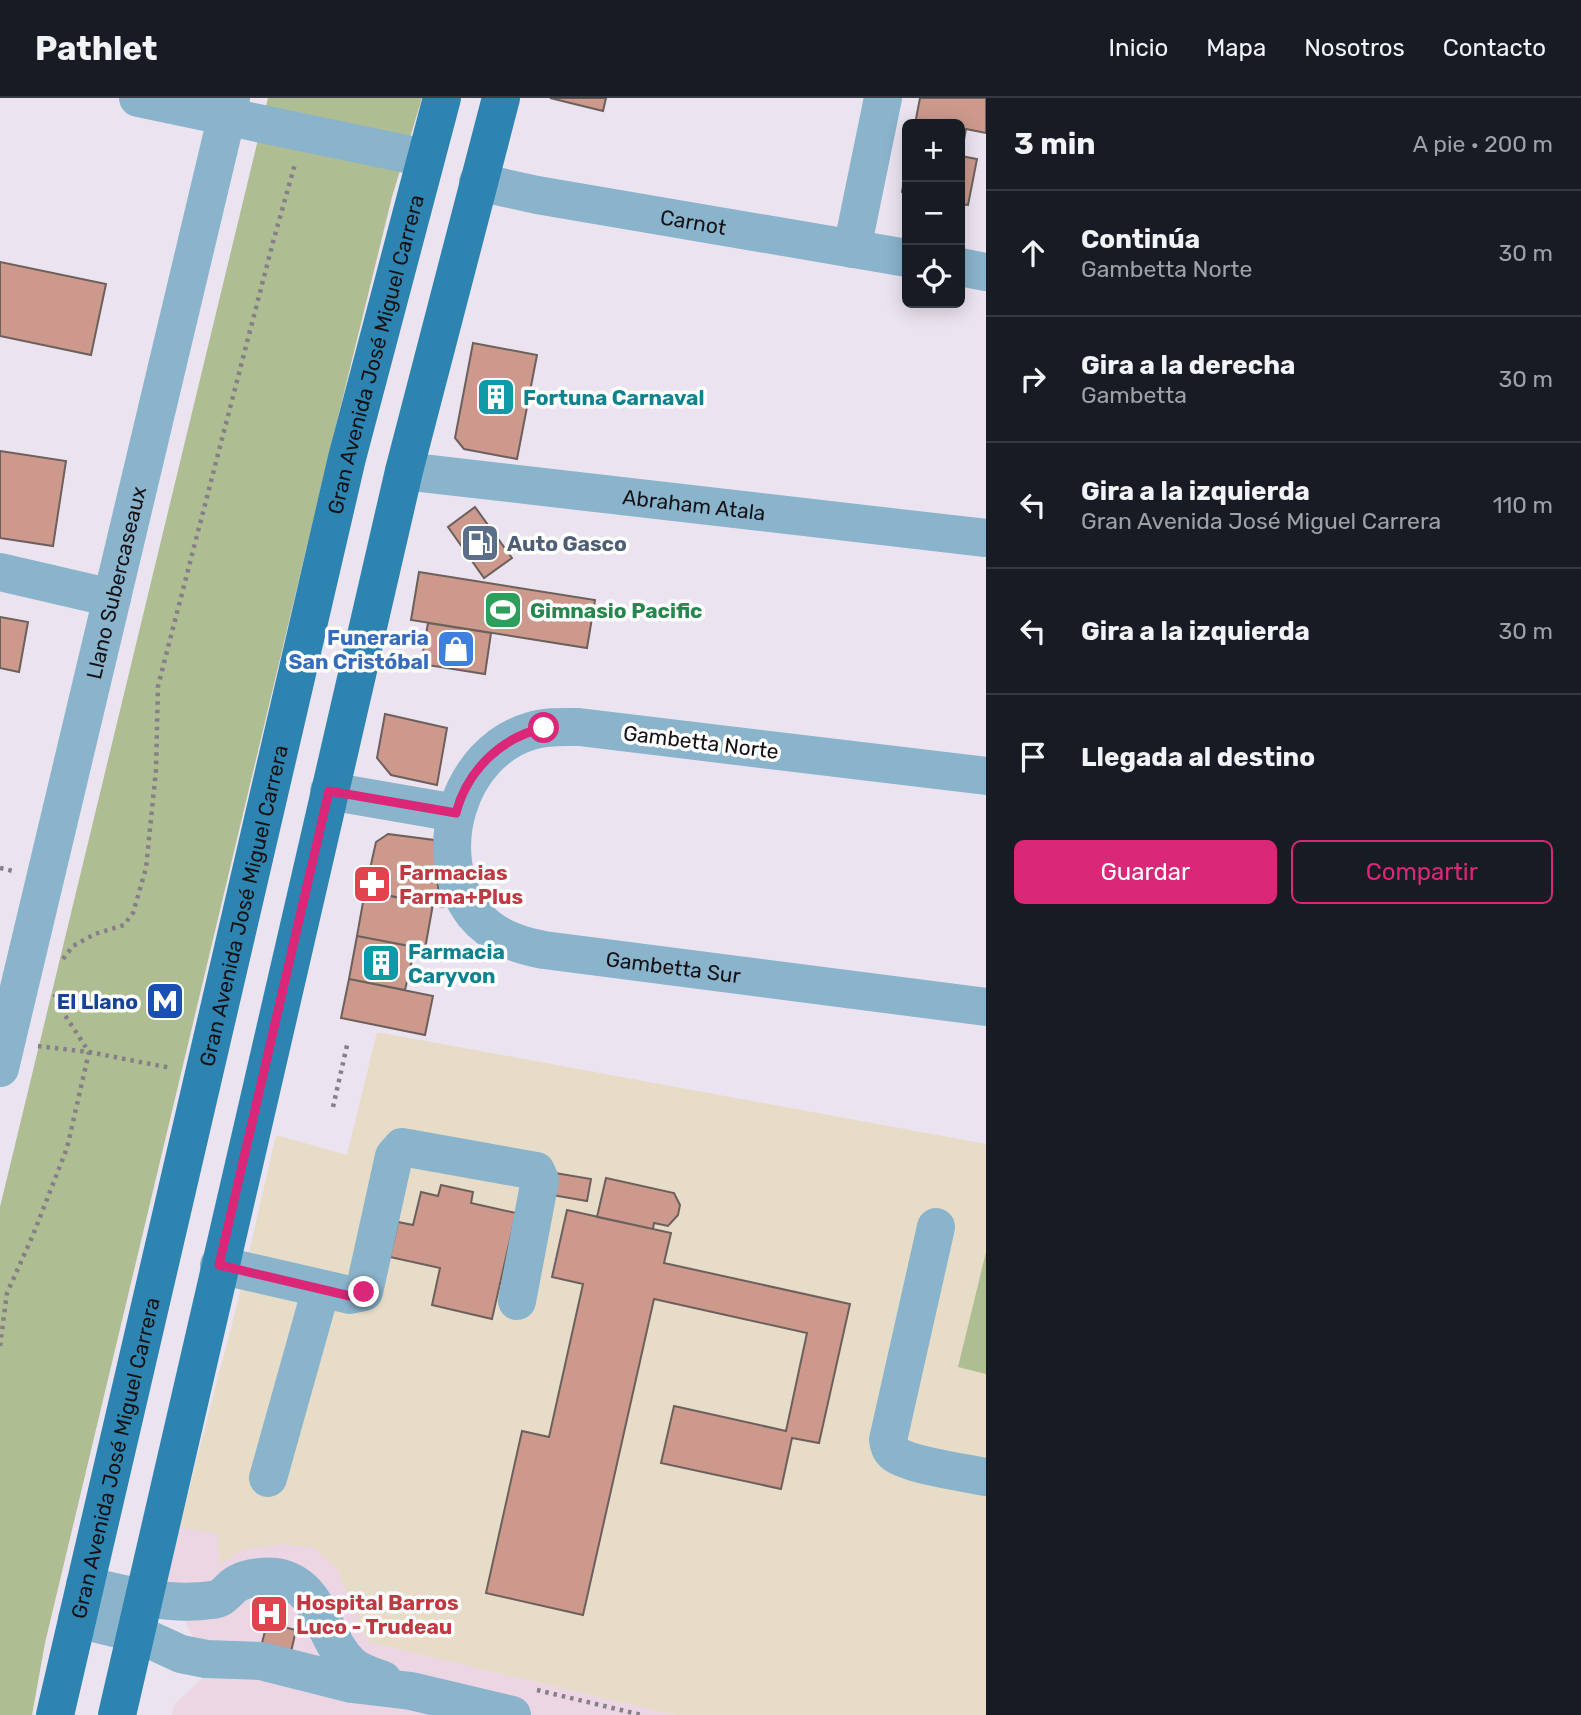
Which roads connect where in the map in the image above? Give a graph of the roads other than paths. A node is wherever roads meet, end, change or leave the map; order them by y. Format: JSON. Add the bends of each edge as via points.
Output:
{"nodes":[{"id":1,"x":138,"y":98,"type":"edge"},
{"id":2,"x":442,"y":98,"type":"edge"},
{"id":3,"x":501,"y":98,"type":"edge"},
{"id":4,"x":883,"y":98,"type":"edge"},
{"id":5,"x":229,"y":107,"type":"edge"},
{"id":6,"x":425,"y":158,"type":"junction"},
{"id":7,"x":478,"y":182,"type":"junction"},
{"id":8,"x":852,"y":248,"type":"junction"},
{"id":9,"x":902,"y":257,"type":"edge"},
{"id":10,"x":965,"y":268,"type":"edge"},
{"id":11,"x":986,"y":272,"type":"edge"},
{"id":12,"x":404,"y":471,"type":"junction"},
{"id":13,"x":986,"y":538,"type":"edge"},
{"id":14,"x":0,"y":572,"type":"edge"},
{"id":15,"x":112,"y":598,"type":"junction"},
{"id":16,"x":986,"y":776,"type":"edge"},
{"id":17,"x":329,"y":791,"type":"junction"},
{"id":18,"x":456,"y":813,"type":"junction"},
{"id":19,"x":29,"y":956,"type":"edge"},
{"id":20,"x":986,"y":1007,"type":"edge"},
{"id":21,"x":3,"y":1055,"type":"edge"},
{"id":22,"x":936,"y":1227,"type":"dead end"},
{"id":23,"x":219,"y":1265,"type":"junction"},
{"id":24,"x":321,"y":1289,"type":"junction"},
{"id":25,"x":517,"y":1301,"type":"dead end"},
{"id":26,"x":986,"y":1477,"type":"edge"},
{"id":27,"x":268,"y":1478,"type":"dead end"},
{"id":28,"x":216,"y":1600,"type":"junction"},
{"id":29,"x":81,"y":1602,"type":"junction"},
{"id":30,"x":139,"y":1616,"type":"junction"},
{"id":31,"x":206,"y":1659,"type":"junction"},
{"id":32,"x":411,"y":1691,"type":"junction"},
{"id":33,"x":55,"y":1715,"type":"edge"},
{"id":34,"x":117,"y":1715,"type":"edge"},
{"id":35,"x":512,"y":1715,"type":"edge"}],
"edges":[{"from":1,"to":5,"type":"street"},
{"from":2,"to":6,"type":"main road","name":"Gran Avenida José Miguel Carrera"},
{"from":3,"to":7,"type":"main road"},
{"from":4,"to":8,"type":"street"},
{"from":5,"to":6,"type":"street","via":[[305,132]]},
{"from":5,"to":15,"type":"street","name":"Llano Subercaseaux"},
{"from":6,"to":29,"type":"main road","name":"Gran Avenida José Miguel Carrera","via":[[346,458]]},
{"from":7,"to":8,"type":"street","name":"Carnot"},
{"from":7,"to":12,"type":"main road"},
{"from":8,"to":9,"type":"street","name":"Carnot"},
{"from":10,"to":11,"type":"street"},
{"from":12,"to":13,"type":"street","name":"Abraham Atala"},
{"from":12,"to":17,"type":"main road"},
{"from":14,"to":15,"type":"street"},
{"from":15,"to":19,"type":"street","name":"Llano Subercaseaux"},
{"from":16,"to":18,"type":"street","name":"Gambetta Norte","via":[[559,727],[530,731],[496,750],[470,780]]},
{"from":17,"to":18,"type":"street"},
{"from":17,"to":23,"type":"main road"},
{"from":18,"to":20,"type":"street","name":"Gambetta Sur","via":[[455,864],[467,903],[483,923],[514,943]]},
{"from":19,"to":21,"type":"street","name":"Llano Subercaseaux"},
{"from":22,"to":26,"type":"street","via":[[888,1440],[897,1455]]},
{"from":23,"to":24,"type":"street"},
{"from":23,"to":30,"type":"main road"},
{"from":24,"to":25,"type":"street","via":[[350,1296],[364,1292],[394,1156],[402,1147],[539,1174]]},
{"from":24,"to":27,"type":"street"},
{"from":28,"to":30,"type":"street"},
{"from":28,"to":31,"type":"street"},
{"from":28,"to":32,"type":"street","via":[[237,1583],[281,1578],[312,1600],[351,1666]]},
{"from":29,"to":30,"type":"street"},
{"from":29,"to":33,"type":"main road","name":"Gran Avenida José Miguel Carrera"},
{"from":30,"to":31,"type":"street","via":[[181,1654]]},
{"from":30,"to":34,"type":"main road"},
{"from":31,"to":32,"type":"street","via":[[261,1661],[352,1684]]},
{"from":32,"to":35,"type":"street"}]}
